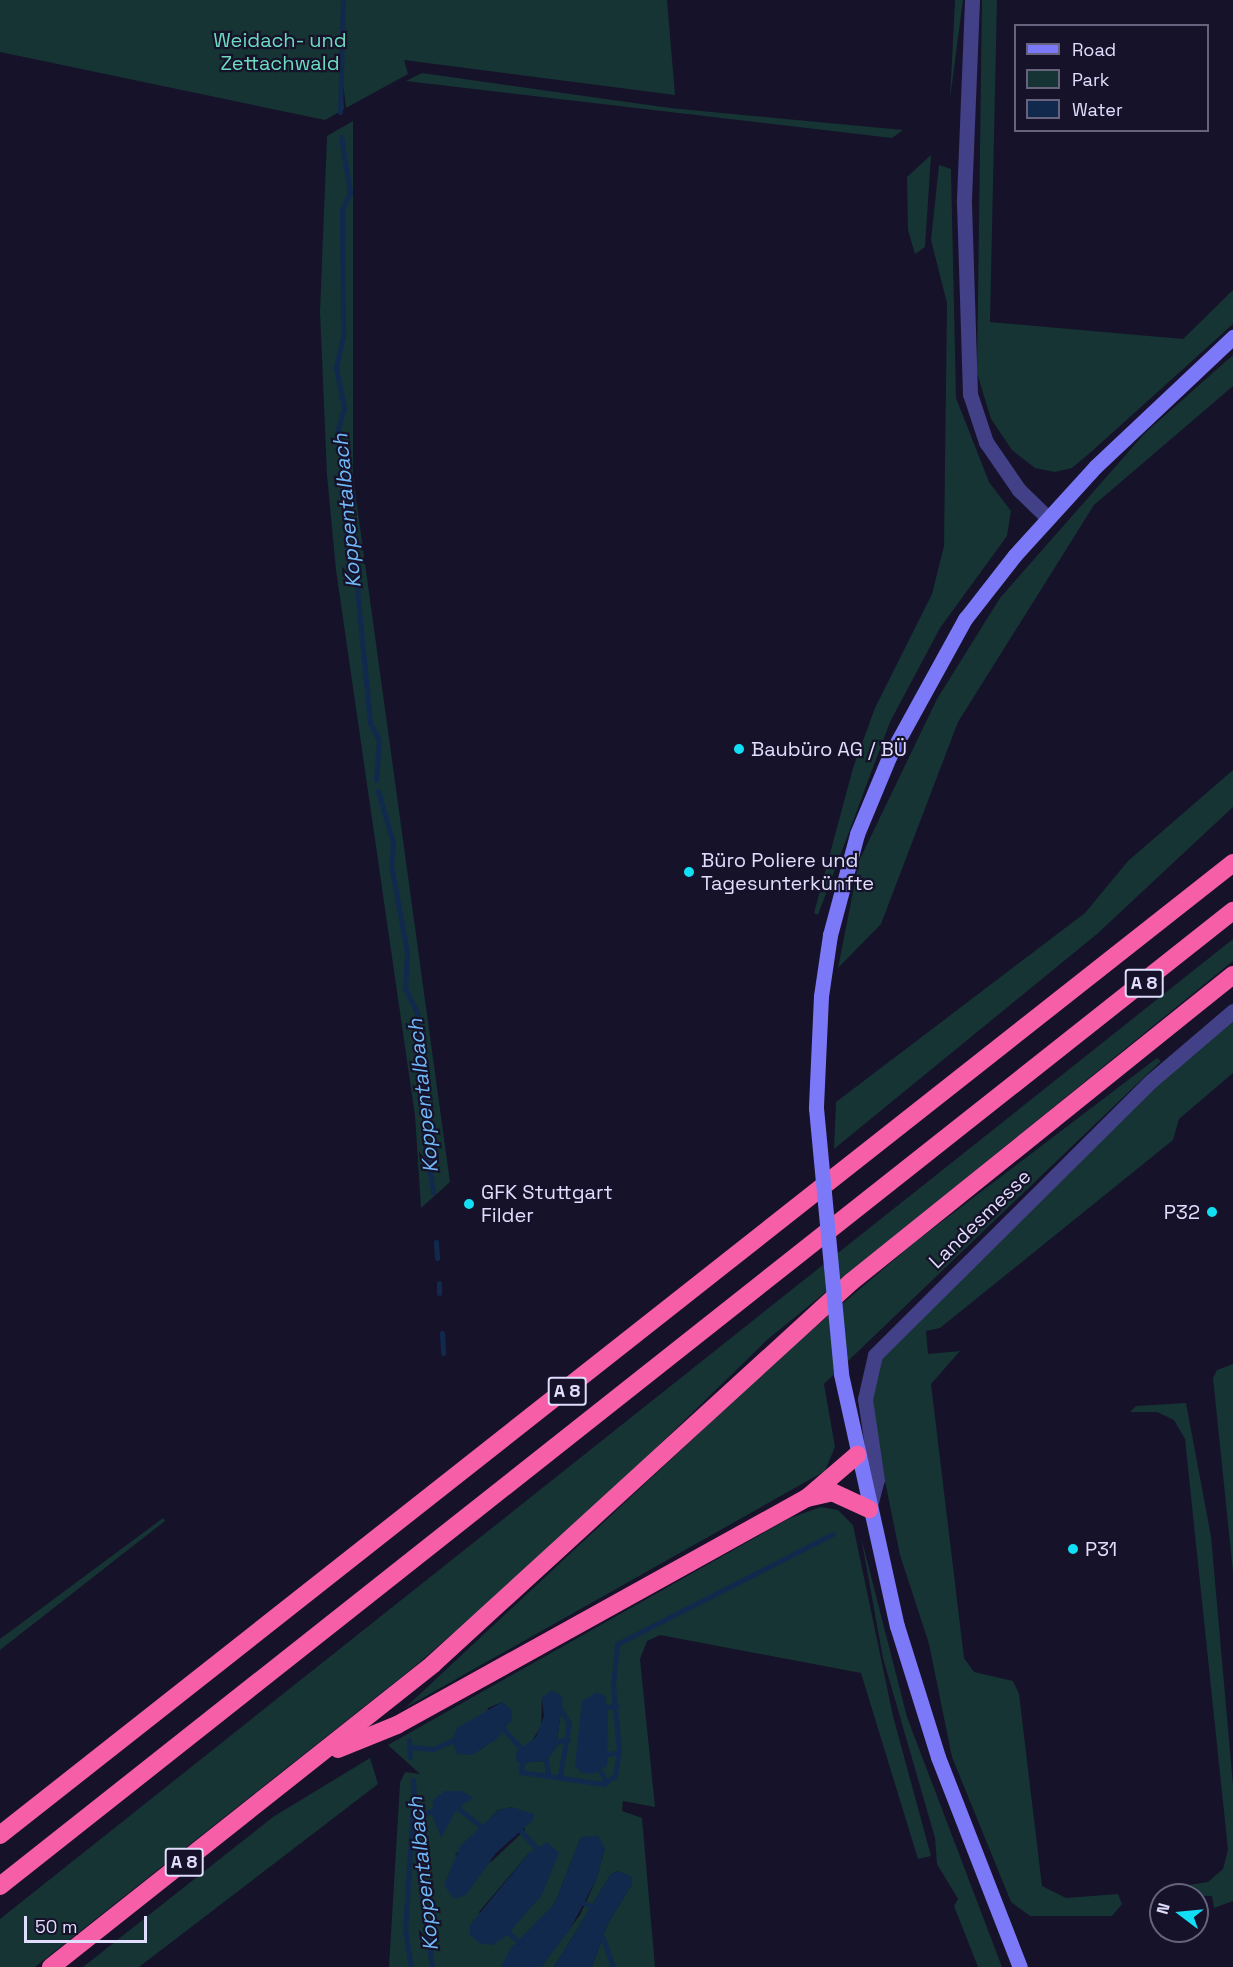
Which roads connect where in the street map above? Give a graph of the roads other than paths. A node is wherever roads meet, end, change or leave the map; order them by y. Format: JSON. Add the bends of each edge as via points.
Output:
{"nodes":[{"id":1,"x":972,"y":0,"type":"edge"},
{"id":2,"x":1233,"y":337,"type":"edge"},
{"id":3,"x":1048,"y":518,"type":"junction"},
{"id":4,"x":1233,"y":863,"type":"edge"},
{"id":5,"x":1233,"y":910,"type":"edge"},
{"id":6,"x":1233,"y":975,"type":"edge"},
{"id":7,"x":1233,"y":1011,"type":"edge"},
{"id":8,"x":857,"y":1455,"type":"junction"},
{"id":9,"x":807,"y":1498,"type":"junction"},
{"id":10,"x":869,"y":1509,"type":"junction"},
{"id":11,"x":316,"y":1758,"type":"junction"},
{"id":12,"x":0,"y":1835,"type":"edge"},
{"id":13,"x":0,"y":1886,"type":"edge"},
{"id":14,"x":51,"y":1967,"type":"edge"},
{"id":15,"x":1020,"y":1967,"type":"edge"}],
"edges":[{"from":1,"to":3,"type":"street","via":[[964,203],[970,394],[998,461]]},
{"from":2,"to":3,"type":"main road"},
{"from":3,"to":8,"type":"main road","bridge":true,"via":[[965,619],[907,718],[857,834],[830,935],[816,1053],[816,1108],[841,1374]]},
{"from":4,"to":12,"type":"highway","number":"A 8"},
{"from":5,"to":13,"type":"highway","number":"A 8"},
{"from":6,"to":11,"type":"highway","number":"A 8","via":[[851,1282],[525,1586]]},
{"from":7,"to":10,"type":"street","name":"Landesmesse","via":[[1151,1081],[875,1355],[865,1399],[877,1480]]},
{"from":8,"to":9,"type":"highway"},
{"from":8,"to":10,"type":"main road"},
{"from":9,"to":10,"type":"highway","via":[[832,1492]]},
{"from":9,"to":11,"type":"highway","via":[[397,1725]]},
{"from":10,"to":15,"type":"main road","via":[[897,1626],[938,1757]]},
{"from":11,"to":14,"type":"highway","number":"A 8"}]}
